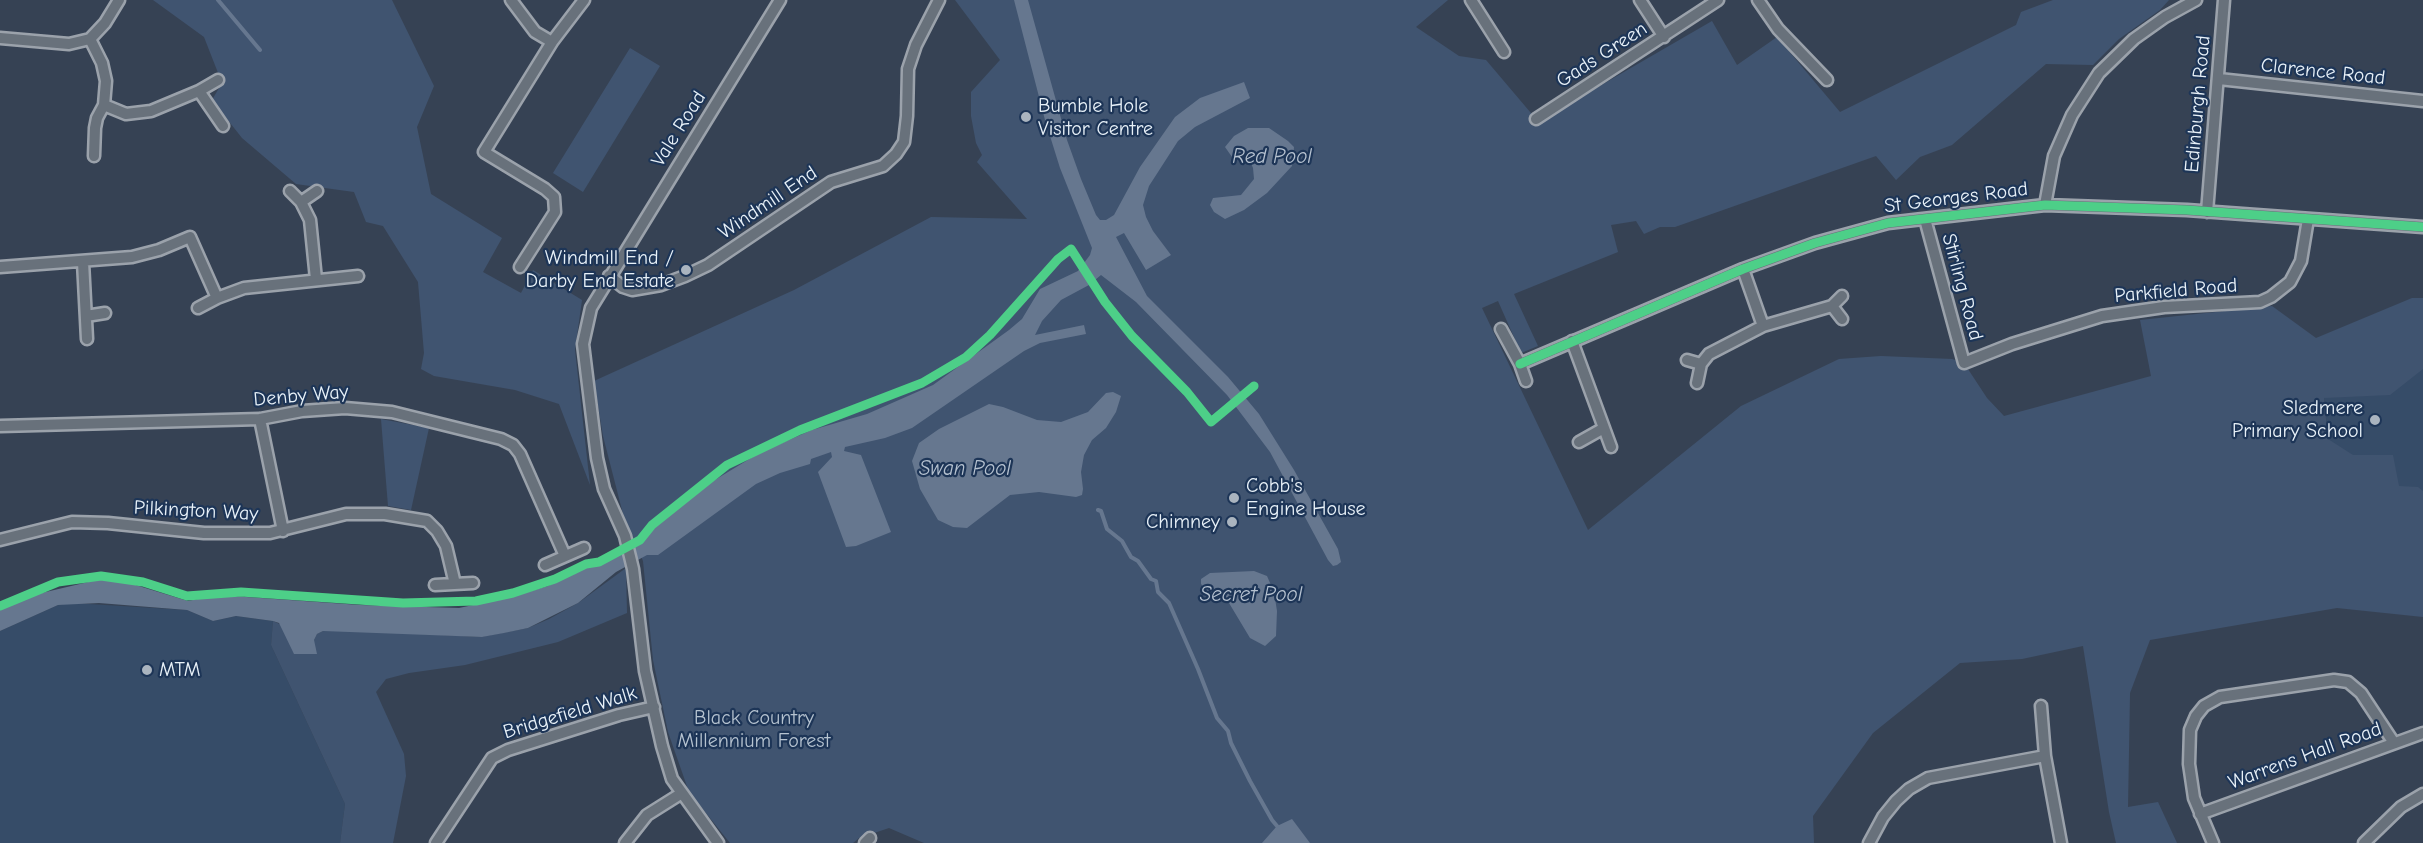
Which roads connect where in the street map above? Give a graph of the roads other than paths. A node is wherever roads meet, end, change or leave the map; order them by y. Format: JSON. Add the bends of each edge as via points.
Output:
{"nodes":[{"id":1,"x":119,"y":0,"type":"edge"},
{"id":2,"x":512,"y":0,"type":"edge"},
{"id":3,"x":584,"y":0,"type":"edge"},
{"id":4,"x":780,"y":0,"type":"edge"},
{"id":5,"x":939,"y":0,"type":"edge"},
{"id":6,"x":1471,"y":0,"type":"edge"},
{"id":7,"x":1640,"y":0,"type":"edge"},
{"id":8,"x":1718,"y":0,"type":"edge"},
{"id":9,"x":1758,"y":0,"type":"edge"},
{"id":10,"x":2196,"y":0,"type":"edge"},
{"id":11,"x":2224,"y":0,"type":"edge"},
{"id":12,"x":1664,"y":37,"type":"junction"},
{"id":13,"x":0,"y":38,"type":"edge"},
{"id":14,"x":90,"y":39,"type":"junction"},
{"id":15,"x":552,"y":42,"type":"junction"},
{"id":16,"x":1504,"y":52,"type":"dead end"},
{"id":17,"x":2219,"y":79,"type":"junction"},
{"id":18,"x":218,"y":80,"type":"dead end"},
{"id":19,"x":1827,"y":80,"type":"dead end"},
{"id":20,"x":199,"y":91,"type":"junction"},
{"id":21,"x":2423,"y":101,"type":"edge"},
{"id":22,"x":104,"y":105,"type":"junction"},
{"id":23,"x":1536,"y":119,"type":"dead end"},
{"id":24,"x":223,"y":126,"type":"dead end"},
{"id":25,"x":94,"y":156,"type":"dead end"},
{"id":26,"x":317,"y":190,"type":"dead end"},
{"id":27,"x":290,"y":191,"type":"dead end"},
{"id":28,"x":302,"y":202,"type":"junction"},
{"id":29,"x":2045,"y":205,"type":"junction"},
{"id":30,"x":2207,"y":212,"type":"junction"},
{"id":31,"x":1925,"y":219,"type":"junction"},
{"id":32,"x":2308,"y":219,"type":"junction"},
{"id":33,"x":2423,"y":226,"type":"edge"},
{"id":34,"x":83,"y":262,"type":"junction"},
{"id":35,"x":0,"y":267,"type":"edge"},
{"id":36,"x":520,"y":267,"type":"dead end"},
{"id":37,"x":1743,"y":269,"type":"junction"},
{"id":38,"x":358,"y":276,"type":"dead end"},
{"id":39,"x":609,"y":276,"type":"junction"},
{"id":40,"x":316,"y":279,"type":"junction"},
{"id":41,"x":1842,"y":296,"type":"dead end"},
{"id":42,"x":217,"y":298,"type":"junction"},
{"id":43,"x":1832,"y":306,"type":"junction"},
{"id":44,"x":198,"y":308,"type":"dead end"},
{"id":45,"x":105,"y":313,"type":"dead end"},
{"id":46,"x":86,"y":316,"type":"junction"},
{"id":47,"x":1842,"y":320,"type":"dead end"},
{"id":48,"x":1763,"y":326,"type":"junction"},
{"id":49,"x":1501,"y":329,"type":"dead end"},
{"id":50,"x":87,"y":339,"type":"dead end"},
{"id":51,"x":1572,"y":341,"type":"junction"},
{"id":52,"x":1687,"y":360,"type":"dead end"},
{"id":53,"x":1964,"y":363,"type":"joint"},
{"id":54,"x":1520,"y":364,"type":"junction"},
{"id":55,"x":1701,"y":364,"type":"junction"},
{"id":56,"x":1526,"y":381,"type":"dead end"},
{"id":57,"x":1697,"y":383,"type":"dead end"},
{"id":58,"x":260,"y":419,"type":"junction"},
{"id":59,"x":0,"y":426,"type":"edge"},
{"id":60,"x":1604,"y":428,"type":"junction"},
{"id":61,"x":1579,"y":442,"type":"dead end"},
{"id":62,"x":1611,"y":447,"type":"dead end"},
{"id":63,"x":283,"y":531,"type":"junction"},
{"id":64,"x":0,"y":540,"type":"edge"},
{"id":65,"x":584,"y":548,"type":"dead end"},
{"id":66,"x":565,"y":556,"type":"junction"},
{"id":67,"x":545,"y":565,"type":"dead end"},
{"id":68,"x":473,"y":583,"type":"dead end"},
{"id":69,"x":455,"y":584,"type":"junction"},
{"id":70,"x":435,"y":585,"type":"dead end"},
{"id":71,"x":2041,"y":706,"type":"dead end"},
{"id":72,"x":654,"y":707,"type":"junction"},
{"id":73,"x":2423,"y":733,"type":"edge"},
{"id":74,"x":2394,"y":743,"type":"junction"},
{"id":75,"x":2045,"y":756,"type":"junction"},
{"id":76,"x":682,"y":793,"type":"junction"},
{"id":77,"x":2423,"y":794,"type":"edge"},
{"id":78,"x":2200,"y":814,"type":"junction"},
{"id":79,"x":436,"y":843,"type":"edge"},
{"id":80,"x":625,"y":843,"type":"edge"},
{"id":81,"x":718,"y":843,"type":"edge"},
{"id":82,"x":1869,"y":843,"type":"edge"},
{"id":83,"x":2061,"y":843,"type":"edge"},
{"id":84,"x":2213,"y":843,"type":"edge"},
{"id":85,"x":2364,"y":843,"type":"edge"}],
"edges":[{"from":1,"to":14,"type":"street"},
{"from":2,"to":15,"type":"street","via":[[536,32]]},
{"from":3,"to":15,"type":"street"},
{"from":4,"to":39,"type":"street","name":"Vale Road"},
{"from":5,"to":39,"type":"street","name":"Windmill End","via":[[908,69],[904,142],[883,166],[831,182],[708,265],[685,276],[632,290]]},
{"from":6,"to":16,"type":"street"},
{"from":7,"to":12,"type":"street"},
{"from":8,"to":12,"type":"street","name":"Gads Green"},
{"from":9,"to":19,"type":"street","via":[[1778,29]]},
{"from":10,"to":29,"type":"street","via":[[2134,39],[2099,74],[2072,115],[2054,156]]},
{"from":11,"to":17,"type":"street","name":"Edinburgh Road"},
{"from":12,"to":23,"type":"street","name":"Gads Green"},
{"from":13,"to":14,"type":"street","via":[[69,44]]},
{"from":14,"to":22,"type":"street","via":[[106,81]]},
{"from":15,"to":36,"type":"street","via":[[484,152],[554,197],[555,212]]},
{"from":17,"to":21,"type":"street","name":"Clarence Road"},
{"from":17,"to":30,"type":"street","name":"Edinburgh Road"},
{"from":18,"to":20,"type":"street"},
{"from":20,"to":22,"type":"street","via":[[139,114],[126,114]]},
{"from":20,"to":24,"type":"street"},
{"from":22,"to":25,"type":"street","via":[[95,128]]},
{"from":26,"to":28,"type":"street"},
{"from":27,"to":28,"type":"street"},
{"from":28,"to":40,"type":"street","via":[[310,220]]},
{"from":29,"to":30,"type":"street","name":"St Georges Road"},
{"from":29,"to":31,"type":"street","name":"St Georges Road"},
{"from":30,"to":32,"type":"street","name":"St Georges Road"},
{"from":31,"to":37,"type":"street","name":"St Georges Road","via":[[1888,223],[1815,243]]},
{"from":31,"to":53,"type":"street","name":"Stirling Road"},
{"from":32,"to":33,"type":"street","name":"St Georges Road"},
{"from":32,"to":53,"type":"street","name":"Parkfield Road","via":[[2301,261],[2290,282],[2260,302],[2164,307],[2102,316]]},
{"from":34,"to":35,"type":"street"},
{"from":34,"to":42,"type":"street","via":[[132,257],[190,237]]},
{"from":34,"to":46,"type":"street"},
{"from":37,"to":48,"type":"street"},
{"from":37,"to":51,"type":"street","name":"St Georges Road"},
{"from":38,"to":40,"type":"street"},
{"from":39,"to":72,"type":"street","name":"Vale Road","via":[[589,310],[583,344],[597,458],[633,569],[645,671]]},
{"from":40,"to":42,"type":"street","via":[[244,288]]},
{"from":41,"to":43,"type":"street"},
{"from":42,"to":44,"type":"street"},
{"from":43,"to":47,"type":"street"},
{"from":43,"to":48,"type":"street"},
{"from":45,"to":46,"type":"street"},
{"from":46,"to":50,"type":"street"},
{"from":48,"to":55,"type":"street","via":[[1709,354]]},
{"from":49,"to":54,"type":"street"},
{"from":51,"to":54,"type":"street","name":"St Georges Road"},
{"from":51,"to":60,"type":"street"},
{"from":52,"to":55,"type":"street"},
{"from":54,"to":56,"type":"street"},
{"from":55,"to":57,"type":"street"},
{"from":58,"to":59,"type":"street","name":"Denby Way"},
{"from":58,"to":63,"type":"street"},
{"from":58,"to":66,"type":"street","name":"Denby Way","via":[[345,408],[392,412],[501,439],[520,454]]},
{"from":60,"to":61,"type":"street"},
{"from":60,"to":62,"type":"street"},
{"from":63,"to":64,"type":"street","name":"Pilkington Way","via":[[204,533],[72,522]]},
{"from":63,"to":69,"type":"street","name":"Pilkington Way","via":[[346,514],[385,514],[427,521],[446,546]]},
{"from":65,"to":66,"type":"street"},
{"from":66,"to":67,"type":"street"},
{"from":68,"to":69,"type":"street"},
{"from":69,"to":70,"type":"street"},
{"from":71,"to":75,"type":"street"},
{"from":72,"to":76,"type":"street","name":"Vale Road","via":[[669,771]]},
{"from":72,"to":79,"type":"street","name":"Bridgefield Walk","via":[[499,753]]},
{"from":73,"to":74,"type":"street","name":"Warrens Hall Road"},
{"from":74,"to":78,"type":"street","name":"Warrens Hall Road"},
{"from":74,"to":78,"type":"street","via":[[2361,693],[2348,682],[2334,680],[2220,697],[2204,706],[2190,730],[2190,780]]},
{"from":75,"to":82,"type":"street","via":[[1928,778],[1896,801]]},
{"from":75,"to":83,"type":"street"},
{"from":76,"to":80,"type":"street","via":[[647,815]]},
{"from":76,"to":81,"type":"street","name":"Vale Road"},
{"from":77,"to":85,"type":"street","via":[[2401,807]]},
{"from":78,"to":84,"type":"street"}]}
